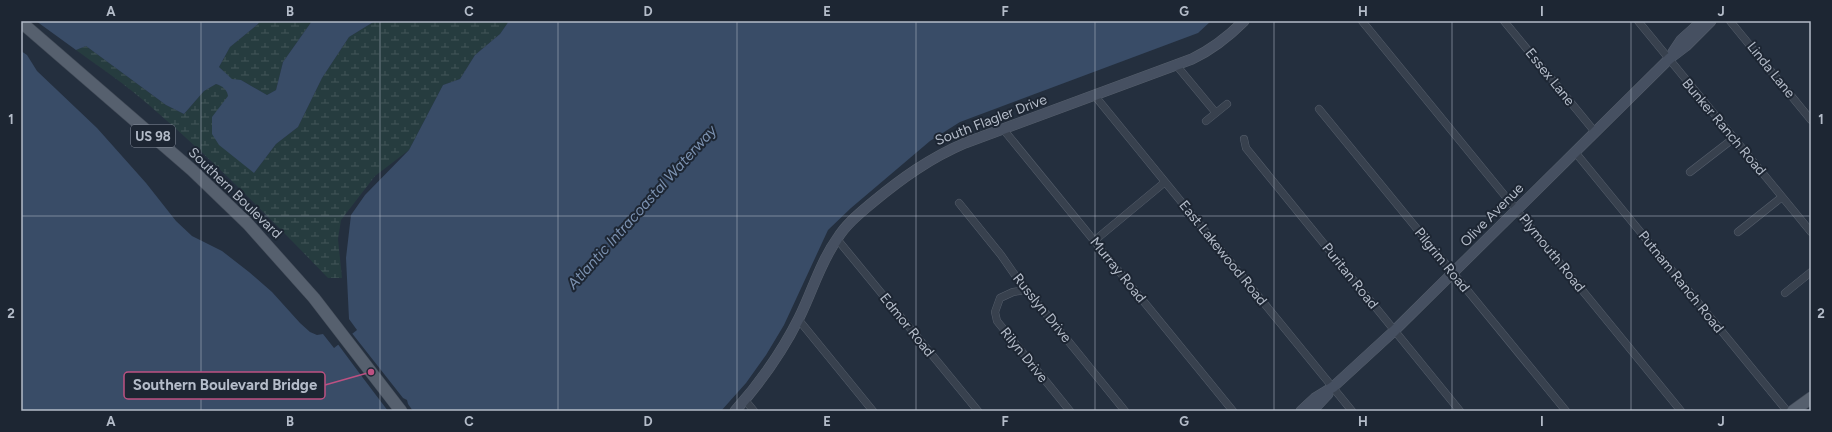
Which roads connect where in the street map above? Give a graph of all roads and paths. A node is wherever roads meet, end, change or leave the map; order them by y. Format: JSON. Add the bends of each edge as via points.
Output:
{"nodes":[{"id":1,"x":1244,"y":21,"type":"edge"},
{"id":2,"x":1362,"y":21,"type":"edge"},
{"id":3,"x":1504,"y":21,"type":"edge"},
{"id":4,"x":1638,"y":21,"type":"edge"},
{"id":5,"x":1702,"y":21,"type":"edge"},
{"id":6,"x":1711,"y":21,"type":"edge"},
{"id":7,"x":1730,"y":21,"type":"edge"},
{"id":8,"x":21,"y":22,"type":"edge"},
{"id":9,"x":1669,"y":59,"type":"junction"},
{"id":10,"x":1177,"y":66,"type":"junction"},
{"id":11,"x":1095,"y":96,"type":"junction"},
{"id":12,"x":1227,"y":104,"type":"dead end"},
{"id":13,"x":1319,"y":109,"type":"dead end"},
{"id":14,"x":1216,"y":113,"type":"junction"},
{"id":15,"x":1811,"y":120,"type":"edge"},
{"id":16,"x":1206,"y":121,"type":"dead end"},
{"id":17,"x":1003,"y":129,"type":"junction"},
{"id":18,"x":1595,"y":132,"type":"junction"},
{"id":19,"x":1734,"y":138,"type":"junction"},
{"id":20,"x":1244,"y":139,"type":"dead end"},
{"id":21,"x":1575,"y":152,"type":"junction"},
{"id":22,"x":1690,"y":172,"type":"dead end"},
{"id":23,"x":1165,"y":182,"type":"junction"},
{"id":24,"x":1782,"y":197,"type":"junction"},
{"id":25,"x":959,"y":203,"type":"dead end"},
{"id":26,"x":1517,"y":210,"type":"junction"},
{"id":27,"x":1738,"y":232,"type":"dead end"},
{"id":28,"x":1811,"y":232,"type":"edge"},
{"id":29,"x":837,"y":238,"type":"junction"},
{"id":30,"x":1094,"y":241,"type":"junction"},
{"id":31,"x":1811,"y":272,"type":"edge"},
{"id":32,"x":1453,"y":273,"type":"junction"},
{"id":33,"x":1027,"y":290,"type":"junction"},
{"id":34,"x":1786,"y":293,"type":"dead end"},
{"id":35,"x":798,"y":319,"type":"junction"},
{"id":36,"x":1394,"y":330,"type":"junction"},
{"id":37,"x":1333,"y":387,"type":"junction"},
{"id":38,"x":1811,"y":398,"type":"edge"},
{"id":39,"x":745,"y":400,"type":"junction"},
{"id":40,"x":401,"y":411,"type":"edge"},
{"id":41,"x":735,"y":411,"type":"edge"},
{"id":42,"x":754,"y":411,"type":"edge"},
{"id":43,"x":873,"y":411,"type":"edge"},
{"id":44,"x":978,"y":411,"type":"edge"},
{"id":45,"x":1070,"y":411,"type":"edge"},
{"id":46,"x":1125,"y":411,"type":"edge"},
{"id":47,"x":1233,"y":411,"type":"edge"},
{"id":48,"x":1301,"y":411,"type":"edge"},
{"id":49,"x":1312,"y":411,"type":"edge"},
{"id":50,"x":1352,"y":411,"type":"edge"},
{"id":51,"x":1460,"y":411,"type":"edge"},
{"id":52,"x":1566,"y":411,"type":"edge"},
{"id":53,"x":1681,"y":411,"type":"edge"},
{"id":54,"x":1787,"y":411,"type":"edge"},
{"id":55,"x":1793,"y":411,"type":"edge"}],
"edges":[{"from":1,"to":10,"type":"street","name":"South Flagler Drive","via":[[1211,50]]},
{"from":2,"to":26,"type":"street","name":"Plymouth Road"},
{"from":3,"to":18,"type":"street","name":"Essex Lane"},
{"from":4,"to":9,"type":"street","name":"Bunker Ranch Road"},
{"from":5,"to":9,"type":"street","name":"Olive Avenue","via":[[1681,40]]},
{"from":6,"to":9,"type":"street","name":"Olive Avenue"},
{"from":7,"to":15,"type":"street","name":"Linda Lane"},
{"from":8,"to":40,"type":"main road","name":"Southern Boulevard","number":"US 98","via":[[220,196],[287,267]]},
{"from":9,"to":18,"type":"street","name":"Olive Avenue"},
{"from":9,"to":19,"type":"street","name":"Bunker Ranch Road"},
{"from":10,"to":11,"type":"street","name":"South Flagler Drive"},
{"from":10,"to":14,"type":"street"},
{"from":11,"to":17,"type":"street","name":"South Flagler Drive"},
{"from":11,"to":23,"type":"street","name":"East Lakewood Road"},
{"from":12,"to":14,"type":"street"},
{"from":13,"to":32,"type":"street","name":"Pilgrim Road"},
{"from":14,"to":16,"type":"street"},
{"from":17,"to":29,"type":"street","name":"South Flagler Drive","via":[[948,150],[915,169],[855,218]]},
{"from":17,"to":30,"type":"street","name":"Murray Road"},
{"from":18,"to":21,"type":"street","name":"Olive Avenue"},
{"from":19,"to":22,"type":"street"},
{"from":19,"to":24,"type":"street","name":"Bunker Ranch Road"},
{"from":20,"to":36,"type":"street","name":"Puritan Road","via":[[1246,148]]},
{"from":21,"to":26,"type":"street","name":"Olive Avenue"},
{"from":21,"to":54,"type":"street","name":"Putnam Ranch Road"},
{"from":23,"to":30,"type":"street"},
{"from":23,"to":37,"type":"street","name":"East Lakewood Road"},
{"from":24,"to":27,"type":"street"},
{"from":24,"to":28,"type":"street","name":"Bunker Ranch Road"},
{"from":25,"to":33,"type":"street","name":"Russlyn Drive"},
{"from":26,"to":32,"type":"street","name":"Olive Avenue"},
{"from":26,"to":53,"type":"street","name":"Plymouth Road"},
{"from":29,"to":35,"type":"street","name":"South Flagler Drive","via":[[828,252]]},
{"from":29,"to":44,"type":"street","name":"Edmor Road"},
{"from":30,"to":47,"type":"street","name":"Murray Road"},
{"from":31,"to":34,"type":"street"},
{"from":32,"to":36,"type":"street","name":"Olive Avenue"},
{"from":32,"to":52,"type":"street","name":"Pilgrim Road"},
{"from":33,"to":45,"type":"street","name":"Rilyn Drive","via":[[1013,292],[1000,298],[995,312],[997,321]]},
{"from":33,"to":46,"type":"street","name":"Russlyn Drive"},
{"from":35,"to":39,"type":"street","name":"South Flagler Drive","via":[[771,365]]},
{"from":35,"to":43,"type":"street"},
{"from":36,"to":37,"type":"street","name":"Olive Avenue"},
{"from":36,"to":51,"type":"street","name":"Puritan Road"},
{"from":37,"to":48,"type":"street","name":"Olive Avenue"},
{"from":37,"to":49,"type":"street","name":"Olive Avenue"},
{"from":37,"to":50,"type":"street","name":"East Lakewood Road"},
{"from":38,"to":55,"type":"main road"},
{"from":39,"to":41,"type":"street","name":"South Flagler Drive"},
{"from":39,"to":42,"type":"street"}]}
